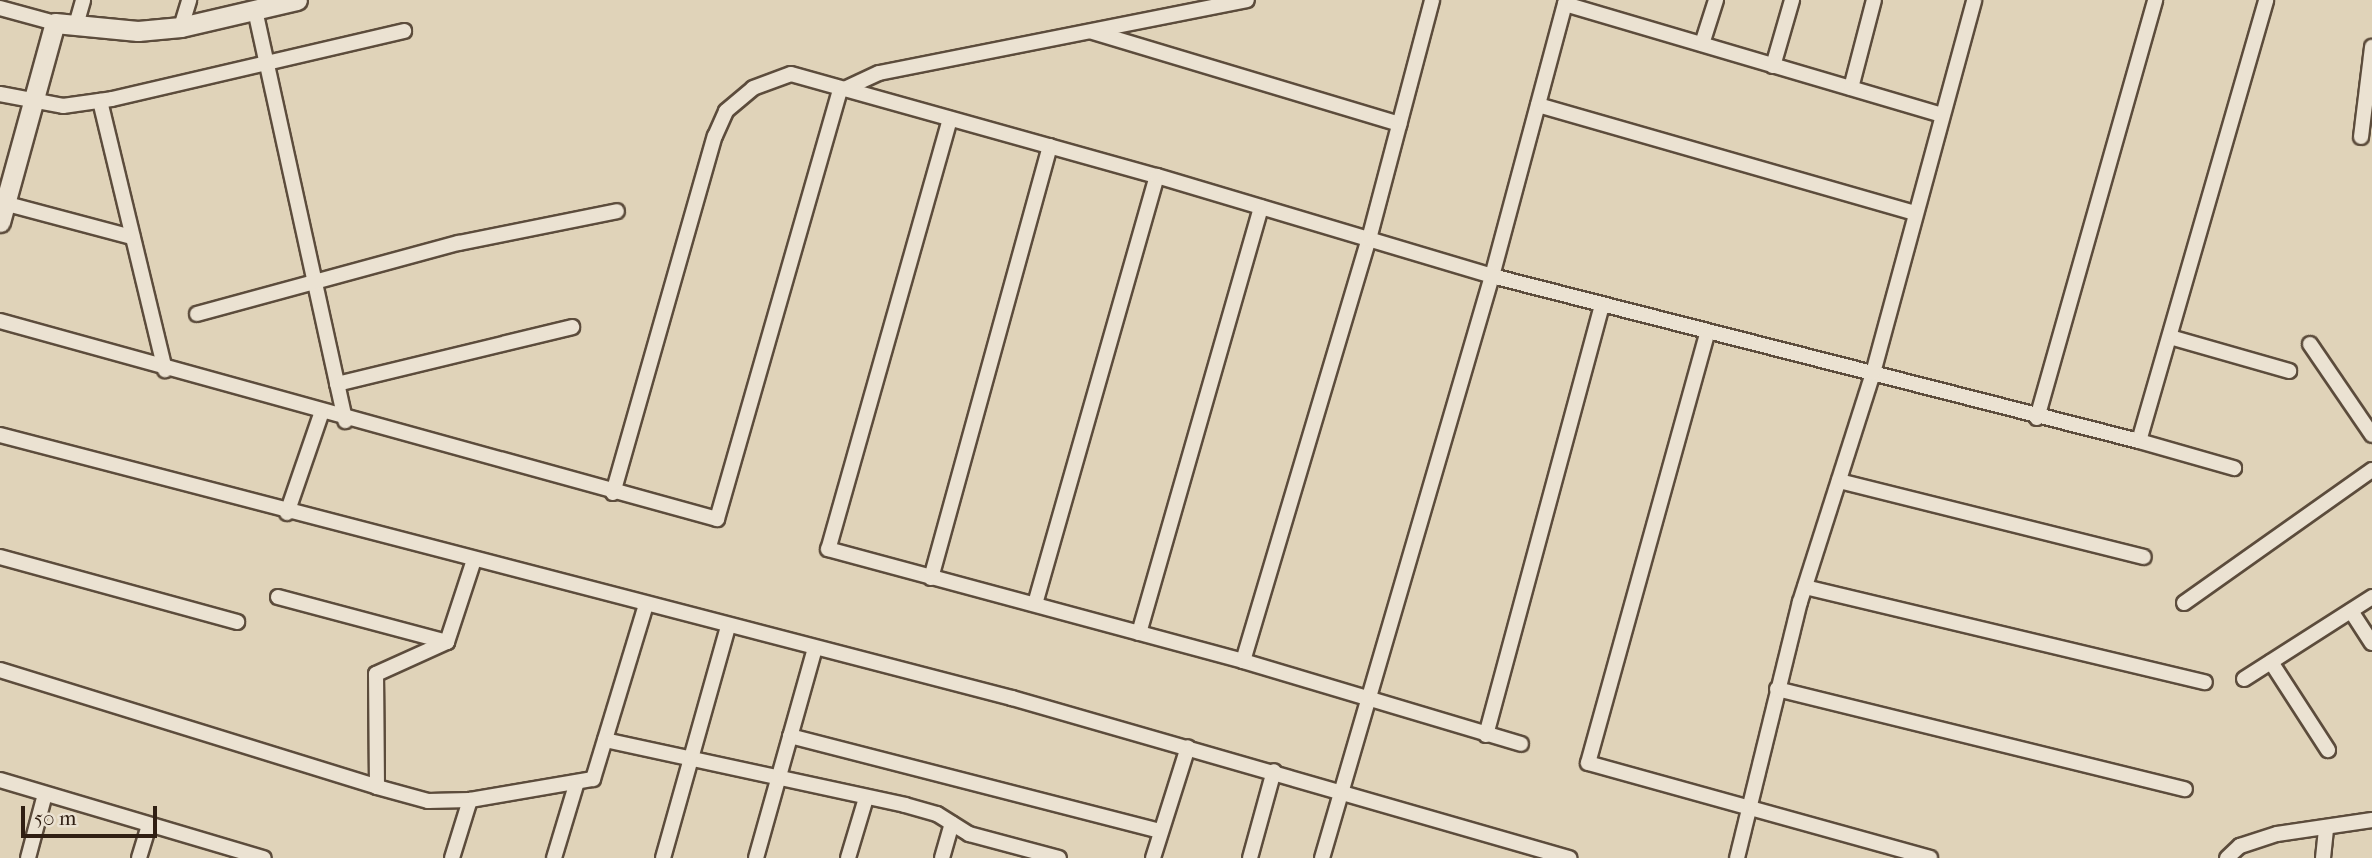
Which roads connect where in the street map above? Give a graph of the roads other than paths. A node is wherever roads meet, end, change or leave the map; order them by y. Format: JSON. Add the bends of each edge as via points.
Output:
{"nodes":[{"id":1,"x":83,"y":0,"type":"edge"},
{"id":2,"x":189,"y":0,"type":"edge"},
{"id":3,"x":298,"y":0,"type":"edge"},
{"id":4,"x":1247,"y":0,"type":"edge"},
{"id":5,"x":1432,"y":0,"type":"edge"},
{"id":6,"x":1716,"y":0,"type":"edge"},
{"id":7,"x":1792,"y":0,"type":"edge"},
{"id":8,"x":1874,"y":0,"type":"edge"},
{"id":9,"x":1974,"y":0,"type":"edge"},
{"id":10,"x":2155,"y":0,"type":"edge"},
{"id":11,"x":2266,"y":0,"type":"edge"},
{"id":12,"x":1566,"y":2,"type":"edge"},
{"id":13,"x":0,"y":8,"type":"edge"},
{"id":14,"x":255,"y":10,"type":"junction"},
{"id":15,"x":55,"y":23,"type":"junction"},
{"id":16,"x":76,"y":25,"type":"junction"},
{"id":17,"x":181,"y":27,"type":"junction"},
{"id":18,"x":404,"y":31,"type":"dead end"},
{"id":19,"x":1092,"y":32,"type":"junction"},
{"id":20,"x":1702,"y":44,"type":"junction"},
{"id":21,"x":2372,"y":47,"type":"edge"},
{"id":22,"x":267,"y":62,"type":"junction"},
{"id":23,"x":1773,"y":66,"type":"junction"},
{"id":24,"x":1850,"y":88,"type":"junction"},
{"id":25,"x":840,"y":90,"type":"junction"},
{"id":26,"x":0,"y":94,"type":"edge"},
{"id":27,"x":100,"y":101,"type":"junction"},
{"id":28,"x":33,"y":103,"type":"junction"},
{"id":29,"x":1538,"y":105,"type":"junction"},
{"id":30,"x":1942,"y":115,"type":"junction"},
{"id":31,"x":950,"y":119,"type":"junction"},
{"id":32,"x":1399,"y":124,"type":"junction"},
{"id":33,"x":2361,"y":137,"type":"dead end"},
{"id":34,"x":1049,"y":146,"type":"junction"},
{"id":35,"x":1157,"y":176,"type":"junction"},
{"id":36,"x":1261,"y":207,"type":"junction"},
{"id":37,"x":2,"y":209,"type":"edge"},
{"id":38,"x":617,"y":211,"type":"dead end"},
{"id":39,"x":1915,"y":213,"type":"junction"},
{"id":40,"x":132,"y":237,"type":"junction"},
{"id":41,"x":1369,"y":239,"type":"junction"},
{"id":42,"x":1492,"y":276,"type":"junction"},
{"id":43,"x":314,"y":279,"type":"junction"},
{"id":44,"x":1602,"y":306,"type":"junction"},
{"id":45,"x":197,"y":314,"type":"dead end"},
{"id":46,"x":0,"y":321,"type":"edge"},
{"id":47,"x":572,"y":327,"type":"dead end"},
{"id":48,"x":1707,"y":334,"type":"junction"},
{"id":49,"x":2169,"y":337,"type":"junction"},
{"id":50,"x":2310,"y":344,"type":"dead end"},
{"id":51,"x":164,"y":370,"type":"junction"},
{"id":52,"x":2289,"y":371,"type":"dead end"},
{"id":53,"x":1873,"y":373,"type":"junction"},
{"id":54,"x":337,"y":384,"type":"junction"},
{"id":55,"x":321,"y":414,"type":"junction"},
{"id":56,"x":2037,"y":418,"type":"junction"},
{"id":57,"x":345,"y":421,"type":"junction"},
{"id":58,"x":0,"y":435,"type":"edge"},
{"id":59,"x":2372,"y":435,"type":"edge"},
{"id":60,"x":2139,"y":441,"type":"junction"},
{"id":61,"x":2234,"y":468,"type":"dead end"},
{"id":62,"x":2372,"y":470,"type":"edge"},
{"id":63,"x":1839,"y":481,"type":"junction"},
{"id":64,"x":613,"y":493,"type":"junction"},
{"id":65,"x":287,"y":513,"type":"junction"},
{"id":66,"x":0,"y":557,"type":"edge"},
{"id":67,"x":2144,"y":557,"type":"dead end"},
{"id":68,"x":474,"y":561,"type":"junction"},
{"id":69,"x":931,"y":578,"type":"junction"},
{"id":70,"x":1805,"y":587,"type":"junction"},
{"id":71,"x":278,"y":597,"type":"dead end"},
{"id":72,"x":2372,"y":597,"type":"edge"},
{"id":73,"x":2184,"y":603,"type":"dead end"},
{"id":74,"x":1035,"y":604,"type":"junction"},
{"id":75,"x":646,"y":605,"type":"junction"},
{"id":76,"x":2351,"y":611,"type":"junction"},
{"id":77,"x":237,"y":622,"type":"dead end"},
{"id":78,"x":728,"y":626,"type":"junction"},
{"id":79,"x":1139,"y":633,"type":"junction"},
{"id":80,"x":447,"y":642,"type":"junction"},
{"id":81,"x":2372,"y":643,"type":"edge"},
{"id":82,"x":815,"y":648,"type":"junction"},
{"id":83,"x":1243,"y":661,"type":"junction"},
{"id":84,"x":2272,"y":662,"type":"junction"},
{"id":85,"x":0,"y":670,"type":"edge"},
{"id":86,"x":2244,"y":679,"type":"dead end"},
{"id":87,"x":2205,"y":682,"type":"dead end"},
{"id":88,"x":1777,"y":689,"type":"junction"},
{"id":89,"x":1368,"y":698,"type":"junction"},
{"id":90,"x":1486,"y":735,"type":"junction"},
{"id":91,"x":790,"y":736,"type":"junction"},
{"id":92,"x":605,"y":740,"type":"junction"},
{"id":93,"x":1521,"y":744,"type":"dead end"},
{"id":94,"x":1188,"y":747,"type":"junction"},
{"id":95,"x":2328,"y":750,"type":"dead end"},
{"id":96,"x":692,"y":761,"type":"junction"},
{"id":97,"x":1274,"y":771,"type":"junction"},
{"id":98,"x":0,"y":780,"type":"edge"},
{"id":99,"x":778,"y":780,"type":"junction"},
{"id":100,"x":576,"y":785,"type":"junction"},
{"id":101,"x":377,"y":787,"type":"junction"},
{"id":102,"x":2185,"y":789,"type":"dead end"},
{"id":103,"x":1341,"y":790,"type":"junction"},
{"id":104,"x":45,"y":794,"type":"junction"},
{"id":105,"x":866,"y":798,"type":"junction"},
{"id":106,"x":470,"y":800,"type":"junction"},
{"id":107,"x":1749,"y":808,"type":"junction"},
{"id":108,"x":2372,"y":820,"type":"edge"},
{"id":109,"x":952,"y":823,"type":"junction"},
{"id":110,"x":149,"y":825,"type":"junction"},
{"id":111,"x":2326,"y":827,"type":"junction"},
{"id":112,"x":1161,"y":831,"type":"junction"},
{"id":113,"x":241,"y":855,"type":"edge"},
{"id":114,"x":1033,"y":855,"type":"edge"},
{"id":115,"x":28,"y":858,"type":"edge"},
{"id":116,"x":139,"y":858,"type":"edge"},
{"id":117,"x":264,"y":858,"type":"edge"},
{"id":118,"x":453,"y":858,"type":"edge"},
{"id":119,"x":554,"y":858,"type":"edge"},
{"id":120,"x":663,"y":858,"type":"edge"},
{"id":121,"x":755,"y":858,"type":"edge"},
{"id":122,"x":848,"y":858,"type":"edge"},
{"id":123,"x":942,"y":858,"type":"edge"},
{"id":124,"x":1059,"y":858,"type":"edge"},
{"id":125,"x":1153,"y":858,"type":"edge"},
{"id":126,"x":1250,"y":858,"type":"edge"},
{"id":127,"x":1322,"y":858,"type":"edge"},
{"id":128,"x":1569,"y":858,"type":"edge"},
{"id":129,"x":1737,"y":858,"type":"edge"},
{"id":130,"x":1930,"y":858,"type":"edge"},
{"id":131,"x":2227,"y":858,"type":"edge"},
{"id":132,"x":2323,"y":858,"type":"edge"}],
"edges":[{"from":1,"to":16,"type":"street"},
{"from":2,"to":17,"type":"street"},
{"from":3,"to":14,"type":"street"},
{"from":4,"to":19,"type":"street"},
{"from":5,"to":32,"type":"street"},
{"from":6,"to":20,"type":"street"},
{"from":7,"to":23,"type":"street"},
{"from":8,"to":24,"type":"street"},
{"from":9,"to":30,"type":"street"},
{"from":10,"to":56,"type":"street"},
{"from":11,"to":49,"type":"street"},
{"from":12,"to":20,"type":"street"},
{"from":12,"to":29,"type":"street"},
{"from":13,"to":15,"type":"street"},
{"from":14,"to":17,"type":"street"},
{"from":14,"to":22,"type":"street"},
{"from":15,"to":16,"type":"street"},
{"from":15,"to":28,"type":"street"},
{"from":16,"to":17,"type":"street"},
{"from":18,"to":22,"type":"street"},
{"from":19,"to":25,"type":"street","via":[[879,73]]},
{"from":19,"to":32,"type":"street"},
{"from":20,"to":23,"type":"street"},
{"from":21,"to":33,"type":"street"},
{"from":22,"to":27,"type":"street"},
{"from":22,"to":43,"type":"street"},
{"from":23,"to":24,"type":"street"},
{"from":24,"to":30,"type":"street"},
{"from":25,"to":31,"type":"street"},
{"from":25,"to":64,"type":"street","via":[[791,74],[778,76],[726,111]]},
{"from":25,"to":64,"type":"street","via":[[716,519]]},
{"from":26,"to":28,"type":"street"},
{"from":27,"to":28,"type":"street"},
{"from":27,"to":40,"type":"street"},
{"from":28,"to":37,"type":"street"},
{"from":29,"to":39,"type":"street"},
{"from":29,"to":42,"type":"street"},
{"from":30,"to":39,"type":"street"},
{"from":31,"to":34,"type":"street"},
{"from":31,"to":69,"type":"street","via":[[828,549]]},
{"from":32,"to":41,"type":"street"},
{"from":34,"to":35,"type":"street"},
{"from":34,"to":69,"type":"street"},
{"from":35,"to":36,"type":"street"},
{"from":35,"to":74,"type":"street"},
{"from":36,"to":41,"type":"street"},
{"from":36,"to":79,"type":"street"},
{"from":37,"to":40,"type":"street"},
{"from":38,"to":43,"type":"street"},
{"from":39,"to":53,"type":"street"},
{"from":40,"to":51,"type":"street"},
{"from":41,"to":42,"type":"street"},
{"from":41,"to":83,"type":"street"},
{"from":42,"to":44,"type":"street"},
{"from":42,"to":89,"type":"street"},
{"from":43,"to":45,"type":"street"},
{"from":43,"to":54,"type":"street"},
{"from":44,"to":48,"type":"street"},
{"from":44,"to":90,"type":"street"},
{"from":46,"to":51,"type":"street"},
{"from":47,"to":54,"type":"street"},
{"from":48,"to":53,"type":"street"},
{"from":48,"to":107,"type":"street","via":[[1587,763]]},
{"from":49,"to":52,"type":"street"},
{"from":49,"to":60,"type":"street"},
{"from":50,"to":59,"type":"street"},
{"from":51,"to":55,"type":"street"},
{"from":53,"to":56,"type":"street"},
{"from":53,"to":63,"type":"street"},
{"from":54,"to":57,"type":"street"},
{"from":55,"to":57,"type":"street"},
{"from":55,"to":65,"type":"street"},
{"from":56,"to":60,"type":"street"},
{"from":57,"to":64,"type":"street"},
{"from":58,"to":65,"type":"street"},
{"from":60,"to":61,"type":"street"},
{"from":62,"to":73,"type":"street"},
{"from":63,"to":67,"type":"street"},
{"from":63,"to":70,"type":"street"},
{"from":65,"to":68,"type":"street"},
{"from":66,"to":77,"type":"street"},
{"from":68,"to":75,"type":"street"},
{"from":68,"to":80,"type":"street"},
{"from":69,"to":74,"type":"street"},
{"from":70,"to":87,"type":"street"},
{"from":70,"to":88,"type":"street"},
{"from":71,"to":80,"type":"street"},
{"from":72,"to":76,"type":"street"},
{"from":74,"to":79,"type":"street"},
{"from":75,"to":78,"type":"street"},
{"from":75,"to":92,"type":"street"},
{"from":76,"to":81,"type":"street"},
{"from":76,"to":84,"type":"street"},
{"from":78,"to":82,"type":"street"},
{"from":78,"to":96,"type":"street"},
{"from":79,"to":83,"type":"street"},
{"from":80,"to":101,"type":"street","via":[[376,674]]},
{"from":82,"to":91,"type":"street"},
{"from":82,"to":94,"type":"street"},
{"from":83,"to":89,"type":"street"},
{"from":84,"to":86,"type":"street"},
{"from":84,"to":95,"type":"street"},
{"from":85,"to":101,"type":"street"},
{"from":88,"to":102,"type":"street"},
{"from":88,"to":107,"type":"street"},
{"from":89,"to":90,"type":"street"},
{"from":89,"to":103,"type":"street"},
{"from":90,"to":93,"type":"street"},
{"from":91,"to":99,"type":"street"},
{"from":91,"to":112,"type":"street"},
{"from":92,"to":96,"type":"street"},
{"from":92,"to":100,"type":"street","via":[[593,779]]},
{"from":94,"to":97,"type":"street"},
{"from":94,"to":112,"type":"street"},
{"from":96,"to":99,"type":"street"},
{"from":96,"to":120,"type":"street"},
{"from":97,"to":103,"type":"street"},
{"from":97,"to":126,"type":"street"},
{"from":98,"to":104,"type":"street"},
{"from":99,"to":105,"type":"street"},
{"from":99,"to":121,"type":"street"},
{"from":100,"to":106,"type":"street"},
{"from":100,"to":119,"type":"street"},
{"from":101,"to":106,"type":"street","via":[[428,801]]},
{"from":103,"to":127,"type":"street"},
{"from":103,"to":128,"type":"street"},
{"from":104,"to":110,"type":"street"},
{"from":104,"to":115,"type":"street"},
{"from":105,"to":109,"type":"street"},
{"from":105,"to":122,"type":"street"},
{"from":106,"to":118,"type":"street"},
{"from":107,"to":129,"type":"street"},
{"from":107,"to":130,"type":"street"},
{"from":108,"to":111,"type":"street"},
{"from":109,"to":114,"type":"street"},
{"from":109,"to":123,"type":"street"},
{"from":110,"to":113,"type":"street"},
{"from":110,"to":116,"type":"street"},
{"from":111,"to":131,"type":"street","via":[[2240,846]]},
{"from":111,"to":132,"type":"street"},
{"from":112,"to":125,"type":"street"},
{"from":113,"to":117,"type":"street"},
{"from":114,"to":124,"type":"street"}]}
